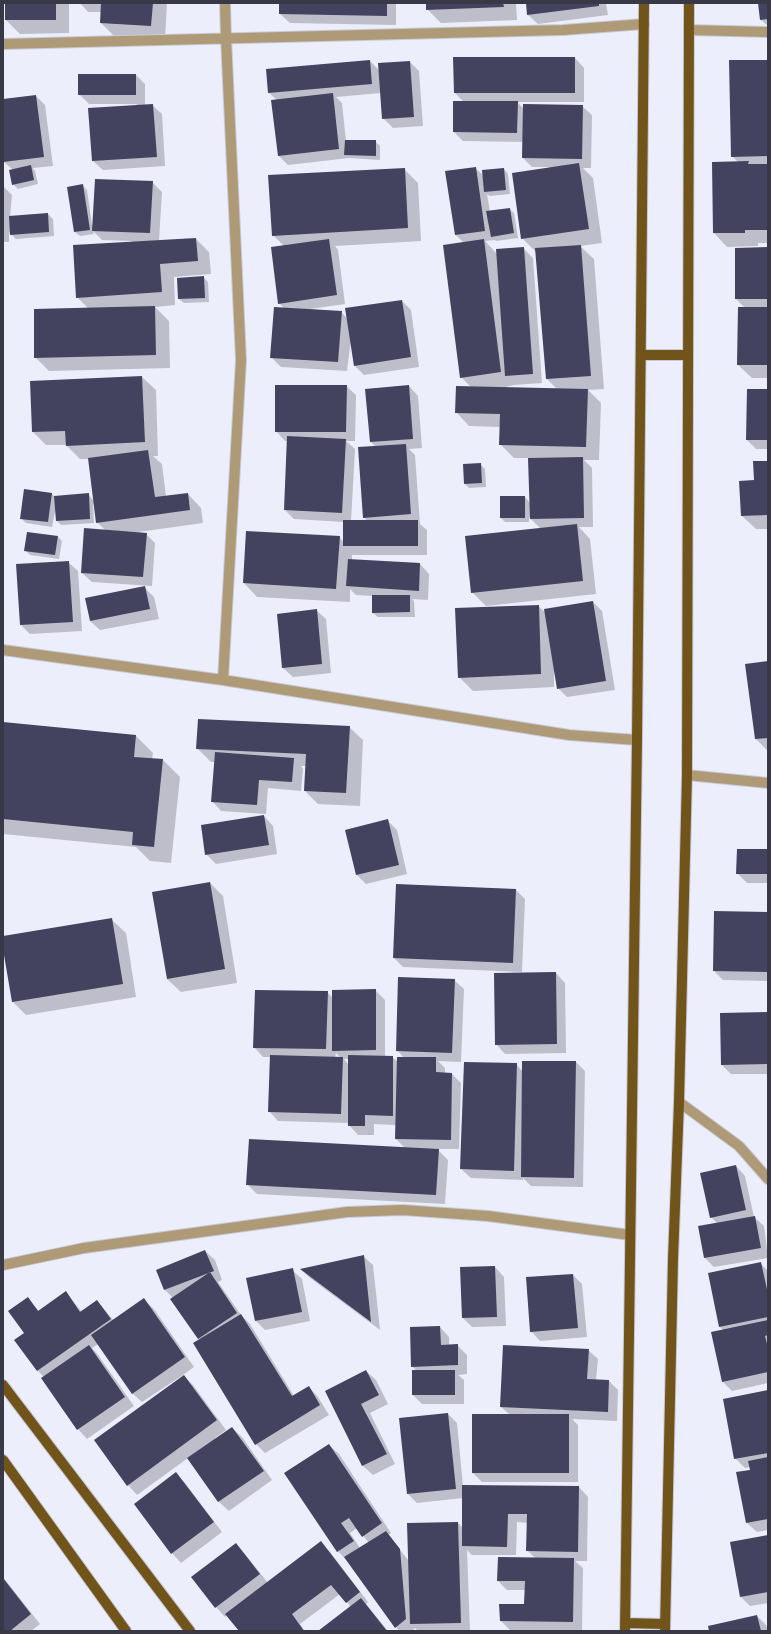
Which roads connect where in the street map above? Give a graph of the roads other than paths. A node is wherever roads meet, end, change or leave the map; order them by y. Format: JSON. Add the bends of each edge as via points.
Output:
{"nodes":[{"id":1,"x":225,"y":3,"type":"edge"},
{"id":2,"x":644,"y":3,"type":"edge"},
{"id":3,"x":690,"y":3,"type":"edge"},
{"id":4,"x":644,"y":24,"type":"junction"},
{"id":5,"x":689,"y":30,"type":"junction"},
{"id":6,"x":768,"y":32,"type":"edge"},
{"id":7,"x":226,"y":38,"type":"junction"},
{"id":8,"x":3,"y":44,"type":"edge"},
{"id":9,"x":688,"y":354,"type":"junction"},
{"id":10,"x":641,"y":355,"type":"junction"},
{"id":11,"x":3,"y":650,"type":"edge"},
{"id":12,"x":223,"y":680,"type":"junction"},
{"id":13,"x":637,"y":740,"type":"junction"},
{"id":14,"x":687,"y":775,"type":"junction"},
{"id":15,"x":768,"y":783,"type":"edge"},
{"id":16,"x":679,"y":1102,"type":"junction"},
{"id":17,"x":768,"y":1179,"type":"edge"},
{"id":18,"x":630,"y":1235,"type":"junction"},
{"id":19,"x":3,"y":1265,"type":"edge"},
{"id":20,"x":3,"y":1386,"type":"edge"},
{"id":21,"x":3,"y":1460,"type":"edge"},
{"id":22,"x":625,"y":1627,"type":"edge"},
{"id":23,"x":665,"y":1627,"type":"edge"},
{"id":24,"x":126,"y":1631,"type":"edge"},
{"id":25,"x":190,"y":1631,"type":"edge"}],
"edges":[{"from":1,"to":7,"type":"street"},
{"from":2,"to":4,"type":"main road"},
{"from":3,"to":5,"type":"main road"},
{"from":4,"to":7,"type":"street","via":[[563,30]]},
{"from":4,"to":10,"type":"main road"},
{"from":5,"to":6,"type":"street"},
{"from":5,"to":9,"type":"main road"},
{"from":7,"to":8,"type":"street"},
{"from":7,"to":12,"type":"street","via":[[241,360]]},
{"from":9,"to":10,"type":"main road"},
{"from":9,"to":14,"type":"main road"},
{"from":10,"to":13,"type":"main road"},
{"from":11,"to":12,"type":"street"},
{"from":12,"to":13,"type":"street","via":[[569,735]]},
{"from":13,"to":18,"type":"main road"},
{"from":14,"to":15,"type":"street"},
{"from":14,"to":16,"type":"main road"},
{"from":16,"to":17,"type":"street","via":[[739,1146]]},
{"from":16,"to":23,"type":"main road","via":[[673,1251]]},
{"from":18,"to":19,"type":"street","via":[[488,1216],[403,1210],[347,1212],[84,1248]]},
{"from":18,"to":22,"type":"main road"},
{"from":20,"to":25,"type":"main road"},
{"from":21,"to":24,"type":"main road"},
{"from":22,"to":23,"type":"main road"}]}
